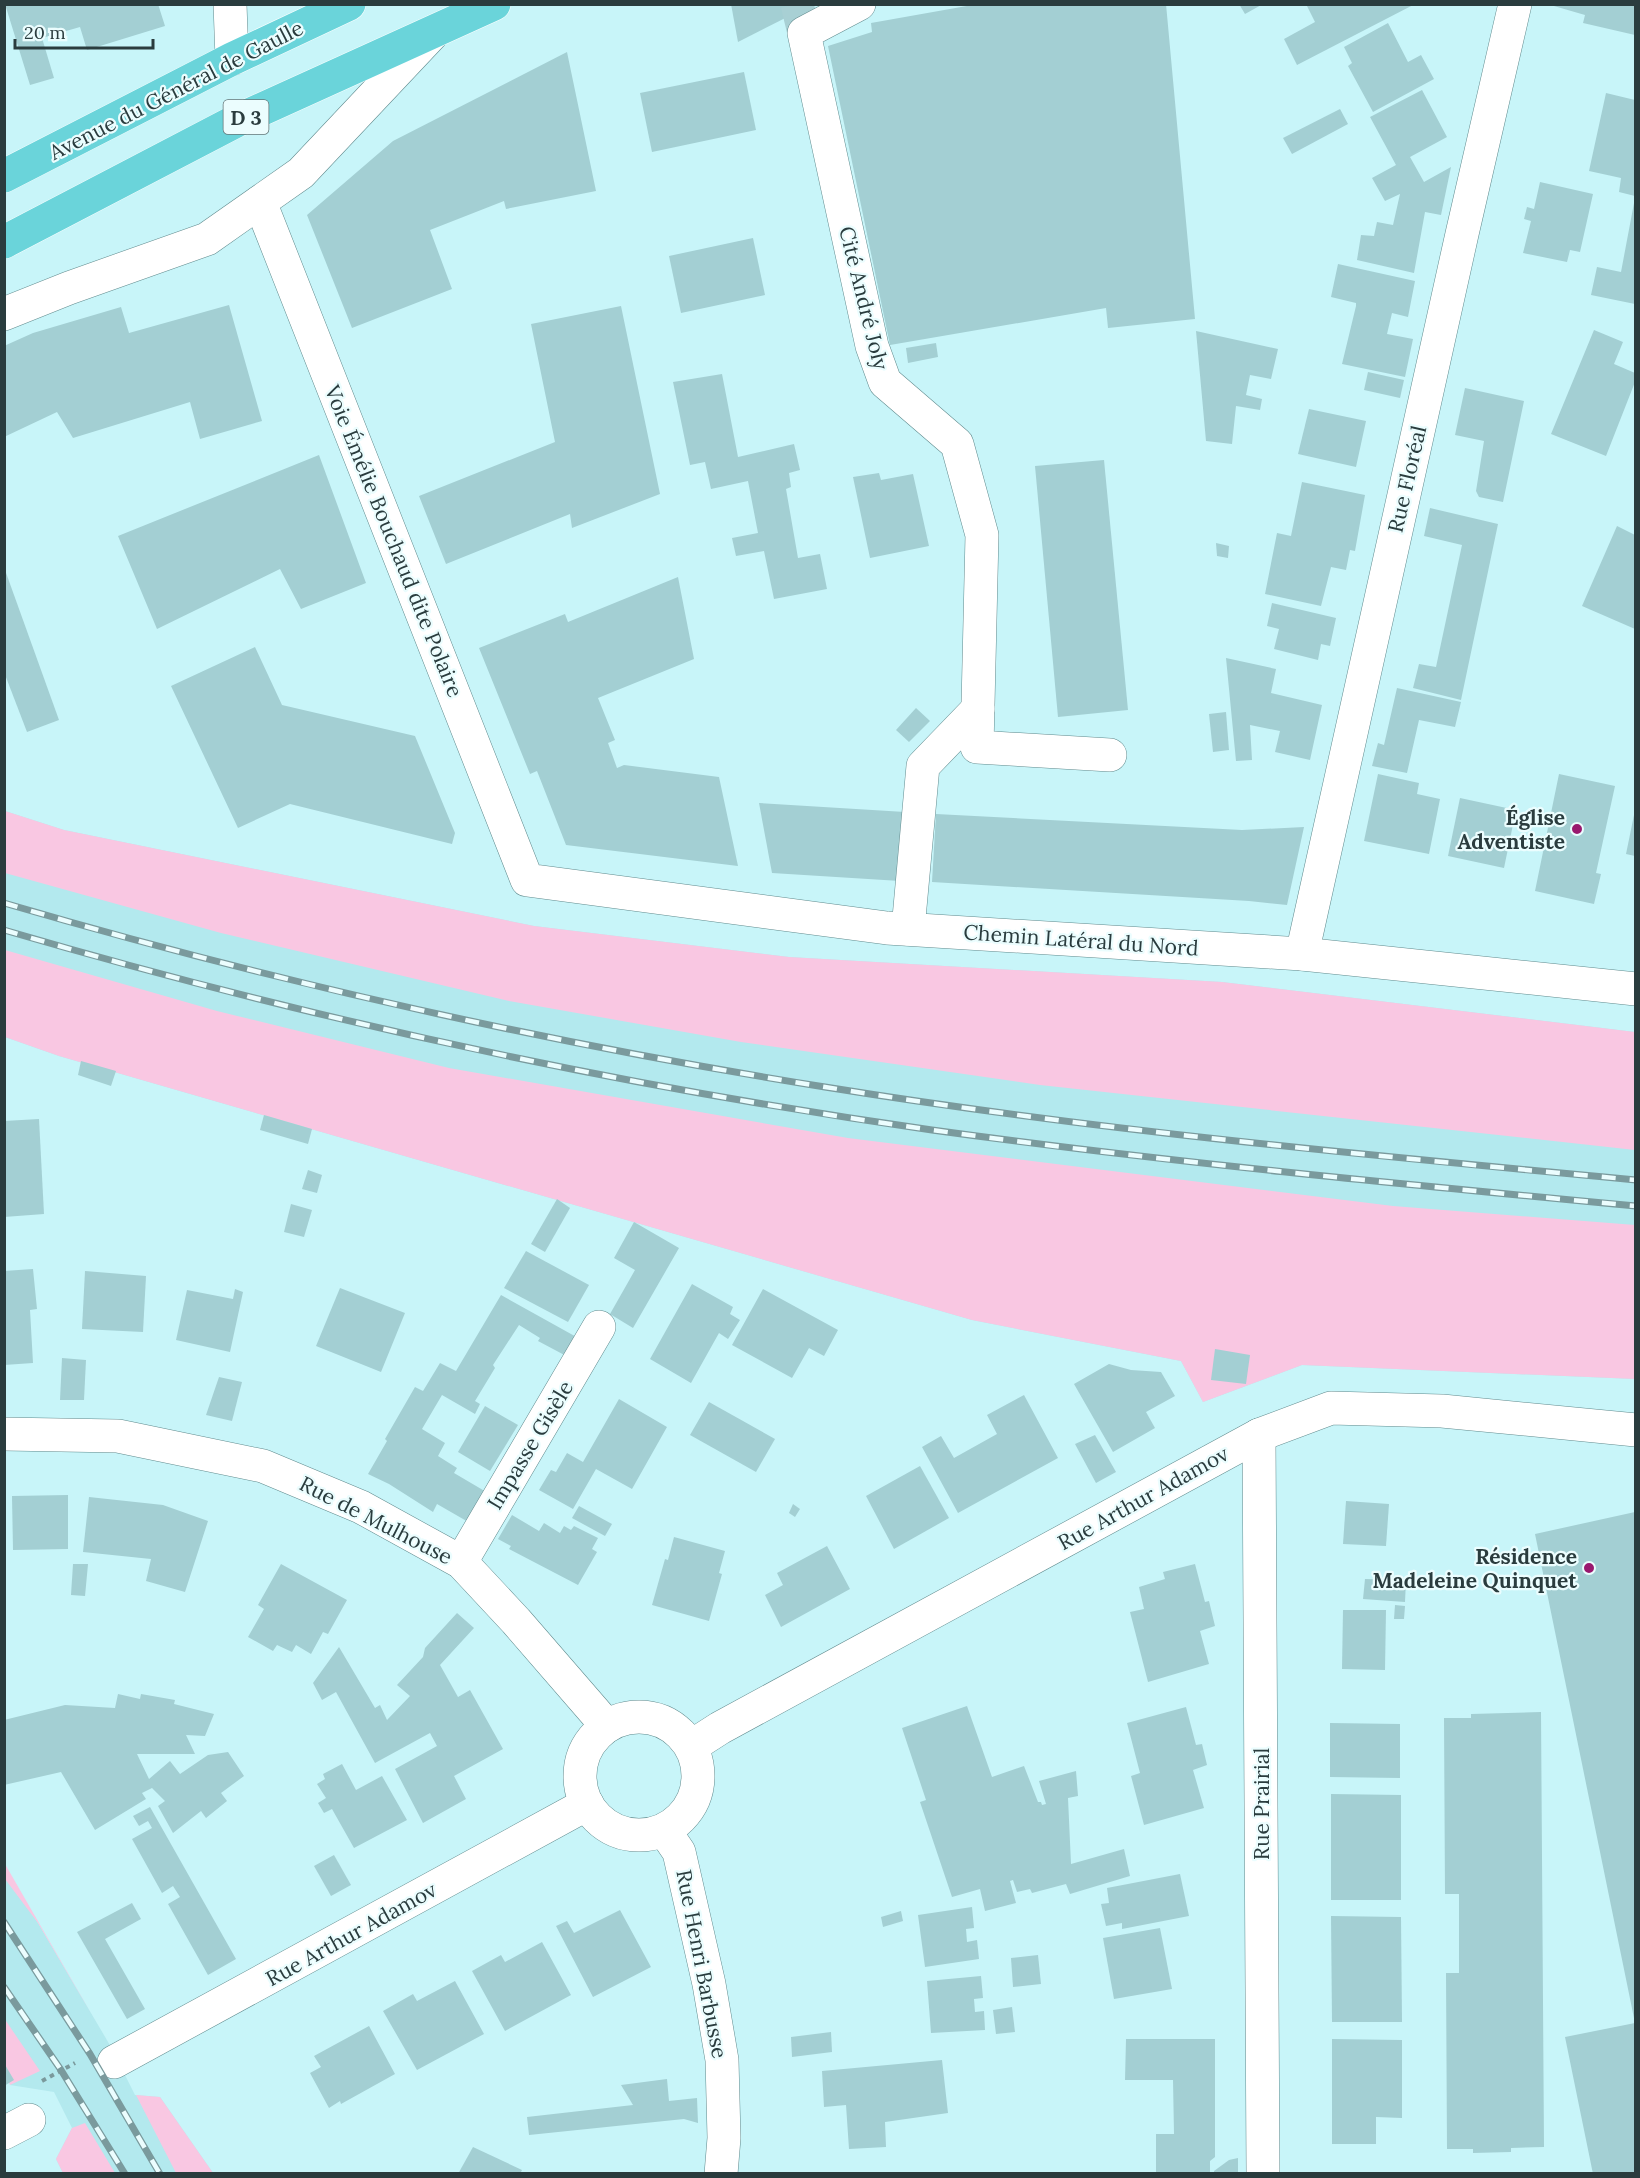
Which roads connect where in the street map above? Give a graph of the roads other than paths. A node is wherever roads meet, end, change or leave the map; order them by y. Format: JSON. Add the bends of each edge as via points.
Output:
{"nodes":[{"id":1,"x":230,"y":4,"type":"edge"},
{"id":2,"x":349,"y":4,"type":"edge"},
{"id":3,"x":494,"y":4,"type":"edge"},
{"id":4,"x":859,"y":4,"type":"edge"},
{"id":5,"x":1515,"y":4,"type":"edge"},
{"id":6,"x":432,"y":34,"type":"junction"},
{"id":7,"x":232,"y":59,"type":"junction"},
{"id":8,"x":4,"y":176,"type":"edge"},
{"id":9,"x":260,"y":202,"type":"junction"},
{"id":10,"x":4,"y":242,"type":"edge"},
{"id":11,"x":4,"y":314,"type":"edge"},
{"id":12,"x":978,"y":709,"type":"junction"},
{"id":13,"x":1110,"y":755,"type":"dead end"},
{"id":14,"x":527,"y":880,"type":"joint"},
{"id":15,"x":908,"y":929,"type":"junction"},
{"id":16,"x":1302,"y":954,"type":"junction"},
{"id":17,"x":1635,"y":989,"type":"edge"},
{"id":18,"x":599,"y":1327,"type":"dead end"},
{"id":19,"x":1635,"y":1430,"type":"edge"},
{"id":20,"x":4,"y":1434,"type":"edge"},
{"id":21,"x":1259,"y":1435,"type":"junction"},
{"id":22,"x":461,"y":1562,"type":"junction"},
{"id":23,"x":607,"y":1726,"type":"junction"},
{"id":24,"x":692,"y":1746,"type":"junction"},
{"id":25,"x":587,"y":1804,"type":"junction"},
{"id":26,"x":664,"y":1830,"type":"junction"},
{"id":27,"x":114,"y":2062,"type":"road end"},
{"id":28,"x":721,"y":2174,"type":"edge"},
{"id":29,"x":1263,"y":2174,"type":"edge"}],
"edges":[{"from":1,"to":7,"type":"street"},
{"from":2,"to":7,"type":"main road","name":"Avenue du Général de Gaulle"},
{"from":3,"to":6,"type":"main road","number":"D 3"},
{"from":4,"to":12,"type":"street","name":"Cité André Joly","via":[[804,33],[878,364],[885,382],[957,444],[982,535]]},
{"from":5,"to":16,"type":"street","name":"Rue Floréal"},
{"from":6,"to":9,"type":"street","via":[[301,173]]},
{"from":6,"to":10,"type":"main road","number":"D 3","via":[[236,122]]},
{"from":7,"to":8,"type":"main road","name":"Avenue du Général de Gaulle"},
{"from":9,"to":11,"type":"street","via":[[207,239]]},
{"from":9,"to":14,"type":"street","name":"Voie Émélie Bouchaud dite Polaire"},
{"from":12,"to":13,"type":"street","name":"Cité André Joly","via":[[976,747]]},
{"from":12,"to":15,"type":"street","via":[[923,766]]},
{"from":14,"to":15,"type":"street","name":"Chemin Latéral du Nord"},
{"from":15,"to":16,"type":"street","name":"Chemin Latéral du Nord"},
{"from":16,"to":17,"type":"street","name":"Chemin Latéral du Nord"},
{"from":18,"to":22,"type":"street","name":"Impasse Gisèle"},
{"from":19,"to":21,"type":"street","name":"Rue Arthur Adamov","via":[[1442,1411],[1331,1408]]},
{"from":20,"to":22,"type":"street","name":"Rue de Mulhouse","via":[[118,1436],[263,1466],[361,1507]]},
{"from":21,"to":24,"type":"street","name":"Rue Arthur Adamov"},
{"from":21,"to":29,"type":"street","name":"Rue Prairial"},
{"from":22,"to":23,"type":"street","name":"Rue de Mulhouse"},
{"from":23,"to":24,"type":"street","via":[[642,1716],[661,1720],[679,1731]]},
{"from":23,"to":25,"type":"street","via":[[591,1740],[583,1755],[580,1780]]},
{"from":24,"to":26,"type":"street","via":[[699,1785],[680,1820]]},
{"from":25,"to":26,"type":"street","via":[[597,1818],[628,1835]]},
{"from":25,"to":27,"type":"street","name":"Rue Arthur Adamov"},
{"from":26,"to":28,"type":"street","name":"Rue Henri Barbusse","via":[[679,1852],[720,2049],[724,2138]]}]}
